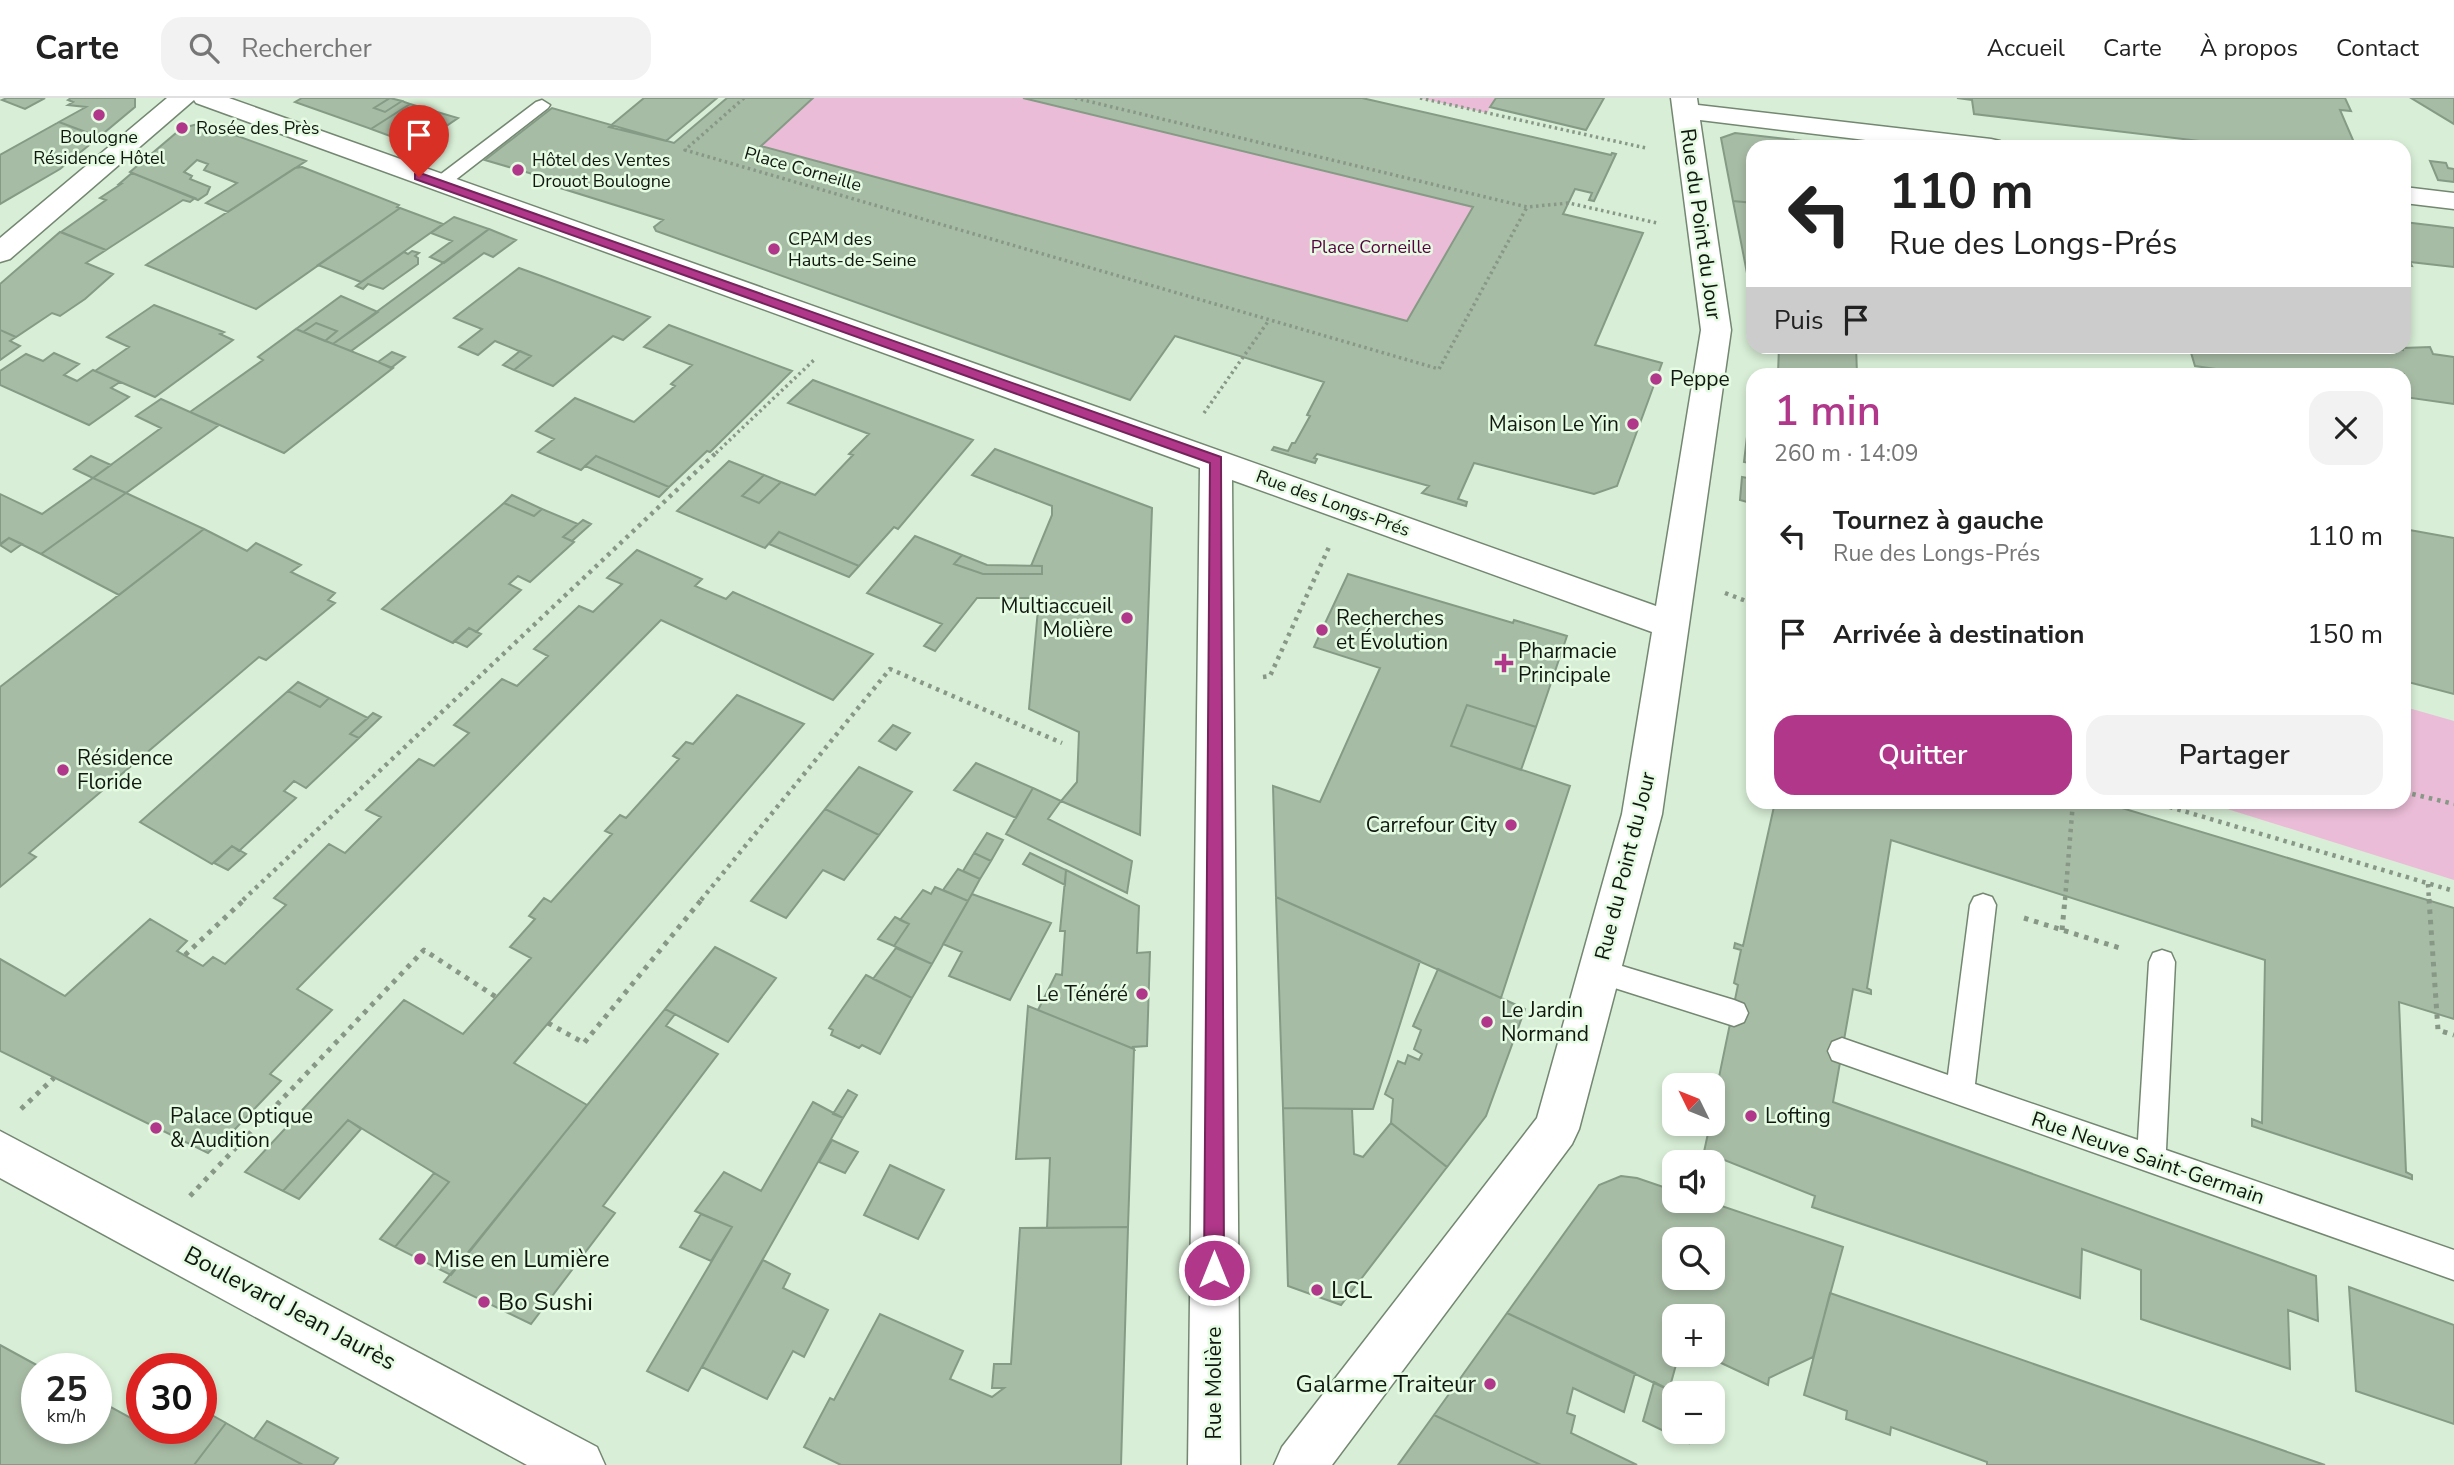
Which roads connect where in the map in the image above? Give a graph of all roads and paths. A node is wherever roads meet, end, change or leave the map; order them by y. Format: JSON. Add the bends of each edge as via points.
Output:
{"nodes":[{"id":1,"x":182,"y":98,"type":"edge"},
{"id":2,"x":205,"y":98,"type":"edge"},
{"id":3,"x":744,"y":98,"type":"edge"},
{"id":4,"x":1075,"y":98,"type":"edge"},
{"id":5,"x":1420,"y":98,"type":"edge"},
{"id":6,"x":1434,"y":99,"type":"edge"},
{"id":7,"x":542,"y":105,"type":"dead end"},
{"id":8,"x":1685,"y":105,"type":"edge"},
{"id":9,"x":1939,"y":140,"type":"edge"},
{"id":10,"x":1692,"y":158,"type":"junction"},
{"id":11,"x":439,"y":184,"type":"junction"},
{"id":12,"x":2411,"y":196,"type":"edge"},
{"id":13,"x":2454,"y":201,"type":"edge"},
{"id":14,"x":1527,"y":207,"type":"junction"},
{"id":15,"x":1703,"y":234,"type":"junction"},
{"id":16,"x":0,"y":253,"type":"edge"},
{"id":17,"x":1269,"y":320,"type":"junction"},
{"id":18,"x":846,"y":329,"type":"junction"},
{"id":19,"x":1198,"y":454,"type":"junction"},
{"id":20,"x":1347,"y":508,"type":"junction"},
{"id":21,"x":1671,"y":625,"type":"junction"},
{"id":22,"x":1214,"y":687,"type":"junction"},
{"id":23,"x":1062,"y":743,"type":"dead end"},
{"id":24,"x":2411,"y":794,"type":"edge"},
{"id":25,"x":2454,"y":804,"type":"edge"},
{"id":26,"x":2072,"y":809,"type":"edge"},
{"id":27,"x":2176,"y":809,"type":"edge"},
{"id":28,"x":2428,"y":884,"type":"junction"},
{"id":29,"x":2454,"y":891,"type":"edge"},
{"id":30,"x":1983,"y":905,"type":"joint"},
{"id":31,"x":2062,"y":930,"type":"junction"},
{"id":32,"x":184,"y":955,"type":"dead end"},
{"id":33,"x":2162,"y":962,"type":"joint"},
{"id":34,"x":1599,"y":971,"type":"junction"},
{"id":35,"x":496,"y":997,"type":"dead end"},
{"id":36,"x":1734,"y":1013,"type":"dead end"},
{"id":37,"x":548,"y":1024,"type":"dead end"},
{"id":38,"x":2454,"y":1035,"type":"edge"},
{"id":39,"x":1842,"y":1051,"type":"dead end"},
{"id":40,"x":54,"y":1078,"type":"dead end"},
{"id":41,"x":1960,"y":1092,"type":"junction"},
{"id":42,"x":9,"y":1132,"type":"edge"},
{"id":43,"x":2151,"y":1159,"type":"junction"},
{"id":44,"x":154,"y":1236,"type":"junction"},
{"id":45,"x":2454,"y":1265,"type":"edge"},
{"id":46,"x":579,"y":1465,"type":"edge"},
{"id":47,"x":1214,"y":1465,"type":"edge"},
{"id":48,"x":1300,"y":1465,"type":"edge"}],
"edges":[{"from":1,"to":16,"type":"street"},
{"from":2,"to":11,"type":"street","name":"Rue des Longs-Prés"},
{"from":3,"to":17,"type":"path","name":"Place Corneille","via":[[685,150]]},
{"from":4,"to":14,"type":"path"},
{"from":5,"to":6,"type":"path"},
{"from":6,"to":10,"type":"path"},
{"from":7,"to":11,"type":"lane"},
{"from":8,"to":9,"type":"street"},
{"from":8,"to":10,"type":"street","name":"Rue du Point du Jour"},
{"from":10,"to":15,"type":"street","name":"Rue du Point du Jour"},
{"from":11,"to":18,"type":"street","name":"Rue des Longs-Prés"},
{"from":12,"to":13,"type":"street"},
{"from":14,"to":15,"type":"path","via":[[1569,203]]},
{"from":14,"to":17,"type":"path","name":"Place Corneille","via":[[1439,369]]},
{"from":15,"to":21,"type":"street","name":"Rue du Point du Jour","via":[[1716,330]]},
{"from":17,"to":19,"type":"path"},
{"from":18,"to":19,"type":"street","name":"Rue des Longs-Prés"},
{"from":18,"to":32,"type":"path"},
{"from":19,"to":20,"type":"street","name":"Rue des Longs-Prés"},
{"from":19,"to":22,"type":"street","name":"Rue Molière"},
{"from":20,"to":21,"type":"street","name":"Rue des Longs-Prés"},
{"from":20,"to":22,"type":"path","via":[[1270,676]]},
{"from":21,"to":34,"type":"street","name":"Rue du Point du Jour","via":[[1642,814]]},
{"from":22,"to":47,"type":"street","name":"Rue Molière"},
{"from":23,"to":37,"type":"path","via":[[890,669],[584,1043]]},
{"from":24,"to":25,"type":"path"},
{"from":26,"to":31,"type":"path"},
{"from":27,"to":28,"type":"path"},
{"from":28,"to":29,"type":"path"},
{"from":28,"to":38,"type":"path","via":[[2438,1030]]},
{"from":30,"to":31,"type":"path"},
{"from":30,"to":41,"type":"lane"},
{"from":31,"to":33,"type":"path"},
{"from":33,"to":43,"type":"lane"},
{"from":34,"to":36,"type":"lane"},
{"from":34,"to":48,"type":"street","name":"Rue du Point du Jour","via":[[1556,1129]]},
{"from":35,"to":44,"type":"path","via":[[424,950]]},
{"from":39,"to":41,"type":"lane","name":"Rue Neuve Saint-Germain"},
{"from":40,"to":42,"type":"path"},
{"from":41,"to":43,"type":"lane","name":"Rue Neuve Saint-Germain"},
{"from":42,"to":44,"type":"street","name":"Boulevard Jean Jaurès"},
{"from":43,"to":45,"type":"lane","name":"Rue Neuve Saint-Germain"},
{"from":44,"to":46,"type":"street","name":"Boulevard Jean Jaurès"}]}
